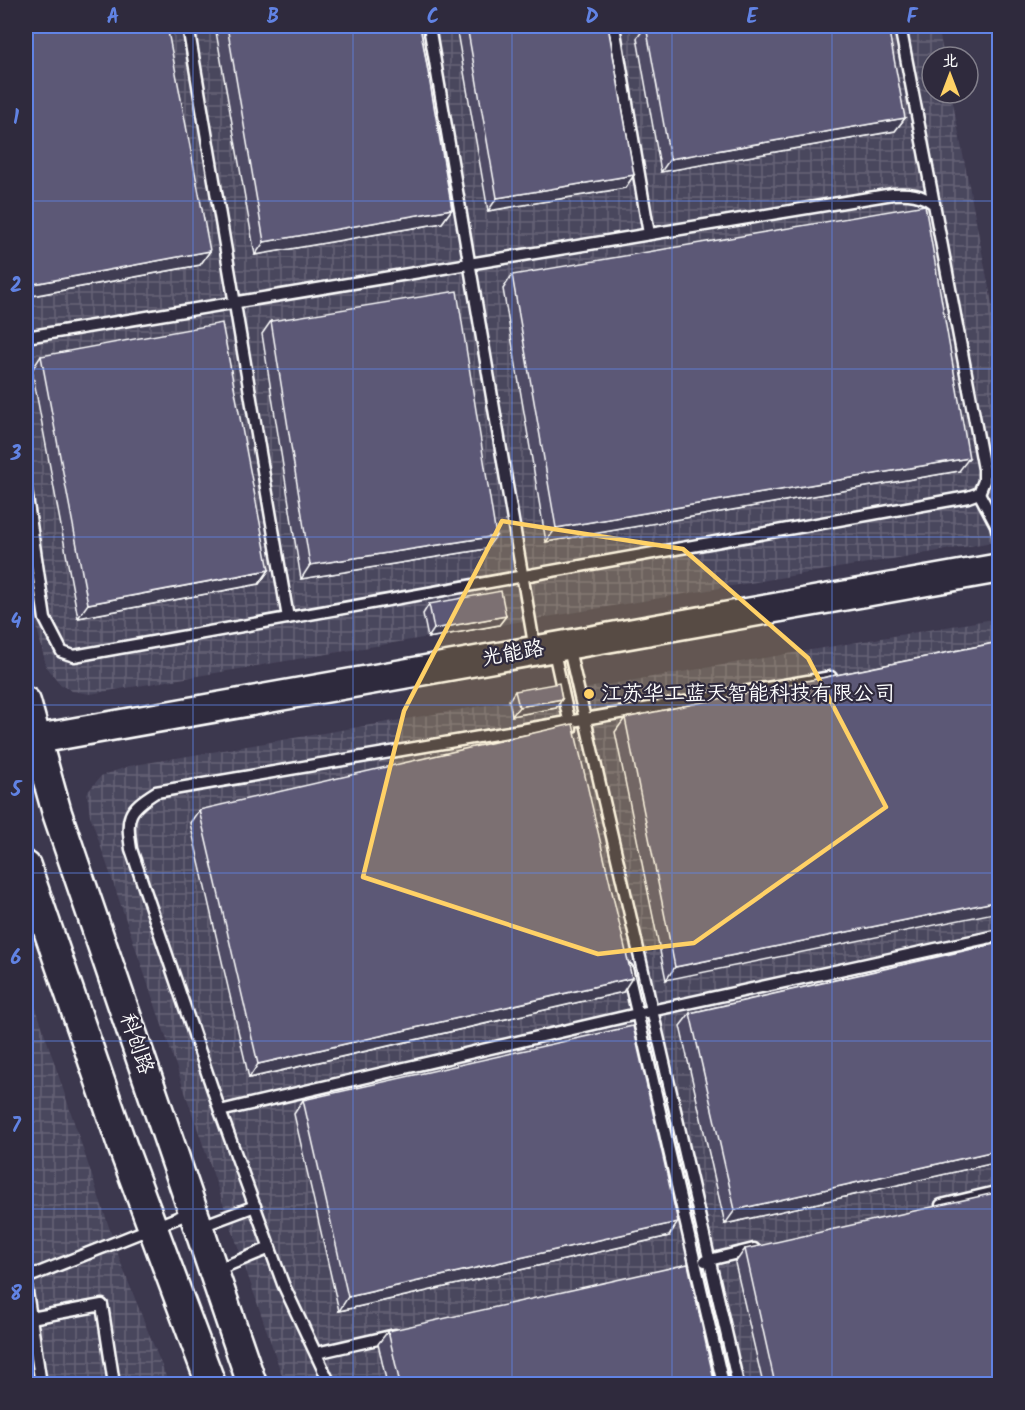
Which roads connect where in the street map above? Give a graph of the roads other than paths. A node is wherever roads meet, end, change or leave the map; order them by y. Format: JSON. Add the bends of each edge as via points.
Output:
{"nodes":[{"id":1,"x":188,"y":26,"type":"edge"},
{"id":2,"x":429,"y":26,"type":"edge"},
{"id":3,"x":614,"y":26,"type":"edge"},
{"id":4,"x":900,"y":26,"type":"edge"},
{"id":5,"x":934,"y":204,"type":"junction"},
{"id":6,"x":649,"y":234,"type":"junction"},
{"id":7,"x":469,"y":264,"type":"junction"},
{"id":8,"x":234,"y":303,"type":"junction"},
{"id":9,"x":26,"y":338,"type":"edge"},
{"id":10,"x":26,"y":490,"type":"edge"},
{"id":11,"x":978,"y":493,"type":"junction"},
{"id":12,"x":999,"y":540,"type":"edge"},
{"id":13,"x":999,"y":568,"type":"edge"},
{"id":14,"x":522,"y":576,"type":"junction"},
{"id":15,"x":288,"y":618,"type":"junction"},
{"id":16,"x":552,"y":647,"type":"junction"},
{"id":17,"x":838,"y":676,"type":"edge"},
{"id":18,"x":26,"y":702,"type":"edge"},
{"id":19,"x":586,"y":719,"type":"junction"},
{"id":20,"x":570,"y":722,"type":"junction"},
{"id":21,"x":31,"y":740,"type":"edge"},
{"id":22,"x":575,"y":745,"type":"edge"},
{"id":23,"x":26,"y":866,"type":"edge"},
{"id":24,"x":999,"y":935,"type":"edge"},
{"id":25,"x":624,"y":955,"type":"edge"},
{"id":26,"x":652,"y":1010,"type":"junction"},
{"id":27,"x":637,"y":1014,"type":"junction"},
{"id":28,"x":220,"y":1111,"type":"junction"},
{"id":29,"x":999,"y":1191,"type":"edge"},
{"id":30,"x":255,"y":1206,"type":"junction"},
{"id":31,"x":930,"y":1208,"type":"edge"},
{"id":32,"x":195,"y":1219,"type":"junction"},
{"id":33,"x":153,"y":1228,"type":"junction"},
{"id":34,"x":768,"y":1246,"type":"edge"},
{"id":35,"x":270,"y":1248,"type":"junction"},
{"id":36,"x":710,"y":1260,"type":"junction"},
{"id":37,"x":695,"y":1264,"type":"junction"},
{"id":38,"x":683,"y":1266,"type":"edge"},
{"id":39,"x":214,"y":1271,"type":"junction"},
{"id":40,"x":26,"y":1278,"type":"edge"},
{"id":41,"x":26,"y":1290,"type":"edge"},
{"id":42,"x":31,"y":1318,"type":"junction"},
{"id":43,"x":408,"y":1332,"type":"edge"},
{"id":44,"x":316,"y":1353,"type":"junction"},
{"id":45,"x":41,"y":1384,"type":"edge"},
{"id":46,"x":114,"y":1384,"type":"edge"},
{"id":47,"x":211,"y":1384,"type":"edge"},
{"id":48,"x":252,"y":1384,"type":"edge"},
{"id":49,"x":330,"y":1384,"type":"edge"},
{"id":50,"x":723,"y":1384,"type":"edge"},
{"id":51,"x":738,"y":1384,"type":"edge"}],
"edges":[{"from":1,"to":8,"type":"lane"},
{"from":2,"to":7,"type":"lane"},
{"from":3,"to":6,"type":"lane"},
{"from":4,"to":5,"type":"lane"},
{"from":5,"to":6,"type":"lane","via":[[924,197],[893,194]]},
{"from":5,"to":11,"type":"lane","via":[[984,469]]},
{"from":6,"to":7,"type":"lane"},
{"from":7,"to":8,"type":"lane"},
{"from":7,"to":14,"type":"lane"},
{"from":8,"to":9,"type":"lane"},
{"from":8,"to":15,"type":"lane"},
{"from":10,"to":15,"type":"lane","via":[[45,619],[62,652],[74,656]]},
{"from":11,"to":12,"type":"lane","via":[[996,525]]},
{"from":11,"to":14,"type":"lane"},
{"from":13,"to":16,"type":"street","name":"光能路"},
{"from":14,"to":15,"type":"lane"},
{"from":14,"to":16,"type":"lane"},
{"from":16,"to":19,"type":"lane"},
{"from":16,"to":20,"type":"lane"},
{"from":16,"to":21,"type":"street","name":"光能路"},
{"from":17,"to":19,"type":"lane"},
{"from":18,"to":21,"type":"street","name":"科创路"},
{"from":19,"to":20,"type":"lane"},
{"from":19,"to":26,"type":"lane"},
{"from":20,"to":22,"type":"lane"},
{"from":20,"to":28,"type":"lane","via":[[156,792],[141,801],[129,815],[132,849]]},
{"from":21,"to":32,"type":"street","name":"科创路"},
{"from":23,"to":33,"type":"street"},
{"from":24,"to":26,"type":"lane"},
{"from":25,"to":27,"type":"lane"},
{"from":26,"to":27,"type":"lane"},
{"from":26,"to":36,"type":"lane"},
{"from":27,"to":28,"type":"lane"},
{"from":27,"to":37,"type":"lane"},
{"from":28,"to":30,"type":"lane"},
{"from":29,"to":31,"type":"lane"},
{"from":30,"to":32,"type":"lane"},
{"from":30,"to":35,"type":"lane"},
{"from":32,"to":33,"type":"lane"},
{"from":32,"to":39,"type":"street","name":"科创路"},
{"from":33,"to":40,"type":"lane"},
{"from":33,"to":47,"type":"street"},
{"from":34,"to":36,"type":"lane"},
{"from":35,"to":39,"type":"lane"},
{"from":35,"to":44,"type":"lane"},
{"from":36,"to":37,"type":"lane"},
{"from":36,"to":51,"type":"lane"},
{"from":37,"to":38,"type":"lane"},
{"from":37,"to":50,"type":"lane"},
{"from":39,"to":48,"type":"street","name":"科创路"},
{"from":41,"to":42,"type":"lane"},
{"from":42,"to":45,"type":"lane"},
{"from":42,"to":46,"type":"lane","via":[[102,1305]]},
{"from":43,"to":44,"type":"lane"},
{"from":44,"to":49,"type":"lane"}]}
